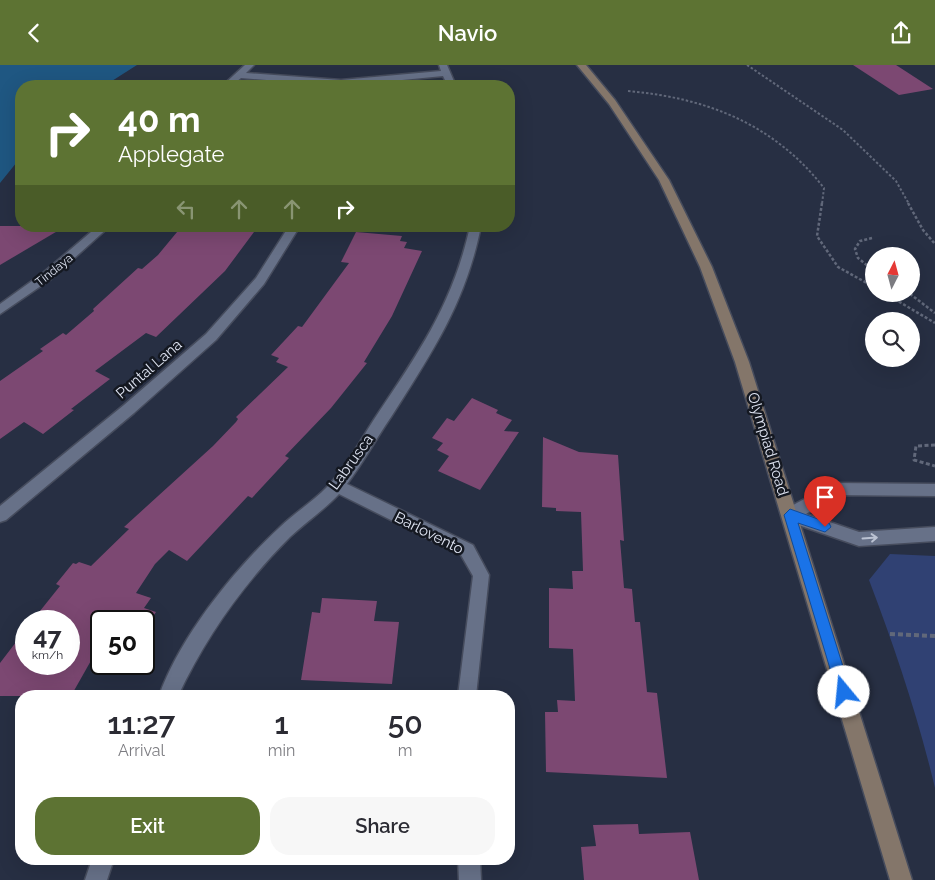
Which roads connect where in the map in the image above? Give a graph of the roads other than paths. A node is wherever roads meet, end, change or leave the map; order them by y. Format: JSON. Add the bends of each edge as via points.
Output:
{"nodes":[{"id":1,"x":250,"y":65,"type":"edge"},
{"id":2,"x":581,"y":65,"type":"edge"},
{"id":3,"x":445,"y":69,"type":"edge"},
{"id":4,"x":240,"y":75,"type":"junction"},
{"id":5,"x":234,"y":80,"type":"edge"},
{"id":6,"x":290,"y":80,"type":"edge"},
{"id":7,"x":373,"y":80,"type":"edge"},
{"id":8,"x":98,"y":232,"type":"edge"},
{"id":9,"x":291,"y":232,"type":"edge"},
{"id":10,"x":474,"y":232,"type":"edge"},
{"id":11,"x":0,"y":310,"type":"edge"},
{"id":12,"x":338,"y":486,"type":"junction"},
{"id":13,"x":935,"y":490,"type":"edge"},
{"id":14,"x":0,"y":515,"type":"edge"},
{"id":15,"x":790,"y":515,"type":"junction"},
{"id":16,"x":935,"y":534,"type":"edge"},
{"id":17,"x":171,"y":690,"type":"edge"},
{"id":18,"x":468,"y":690,"type":"edge"},
{"id":19,"x":101,"y":865,"type":"edge"},
{"id":20,"x":469,"y":865,"type":"edge"},
{"id":21,"x":96,"y":880,"type":"edge"},
{"id":22,"x":470,"y":880,"type":"edge"},
{"id":23,"x":901,"y":880,"type":"edge"}],
"edges":[{"from":1,"to":4,"type":"street"},
{"from":2,"to":15,"type":"main road","name":"Olympiad Road","via":[[664,179],[706,267],[742,362]]},
{"from":3,"to":7,"type":"street"},
{"from":4,"to":5,"type":"street"},
{"from":4,"to":6,"type":"street"},
{"from":8,"to":11,"type":"street","name":"Tindaya","via":[[47,276]]},
{"from":9,"to":14,"type":"street","name":"Puntal Lana","via":[[260,281],[211,337]]},
{"from":10,"to":12,"type":"street","name":"Labrusca","via":[[463,278],[442,329]]},
{"from":12,"to":17,"type":"street","name":"Labrusca","via":[[252,565],[194,646]]},
{"from":12,"to":18,"type":"street","name":"Barlovento","via":[[466,550],[481,575]]},
{"from":13,"to":15,"type":"street","via":[[834,489]]},
{"from":15,"to":16,"type":"street","one_way":true,"via":[[859,539]]},
{"from":15,"to":23,"type":"main road","name":"Olympiad Road"},
{"from":19,"to":21,"type":"street"},
{"from":20,"to":22,"type":"street"}]}
